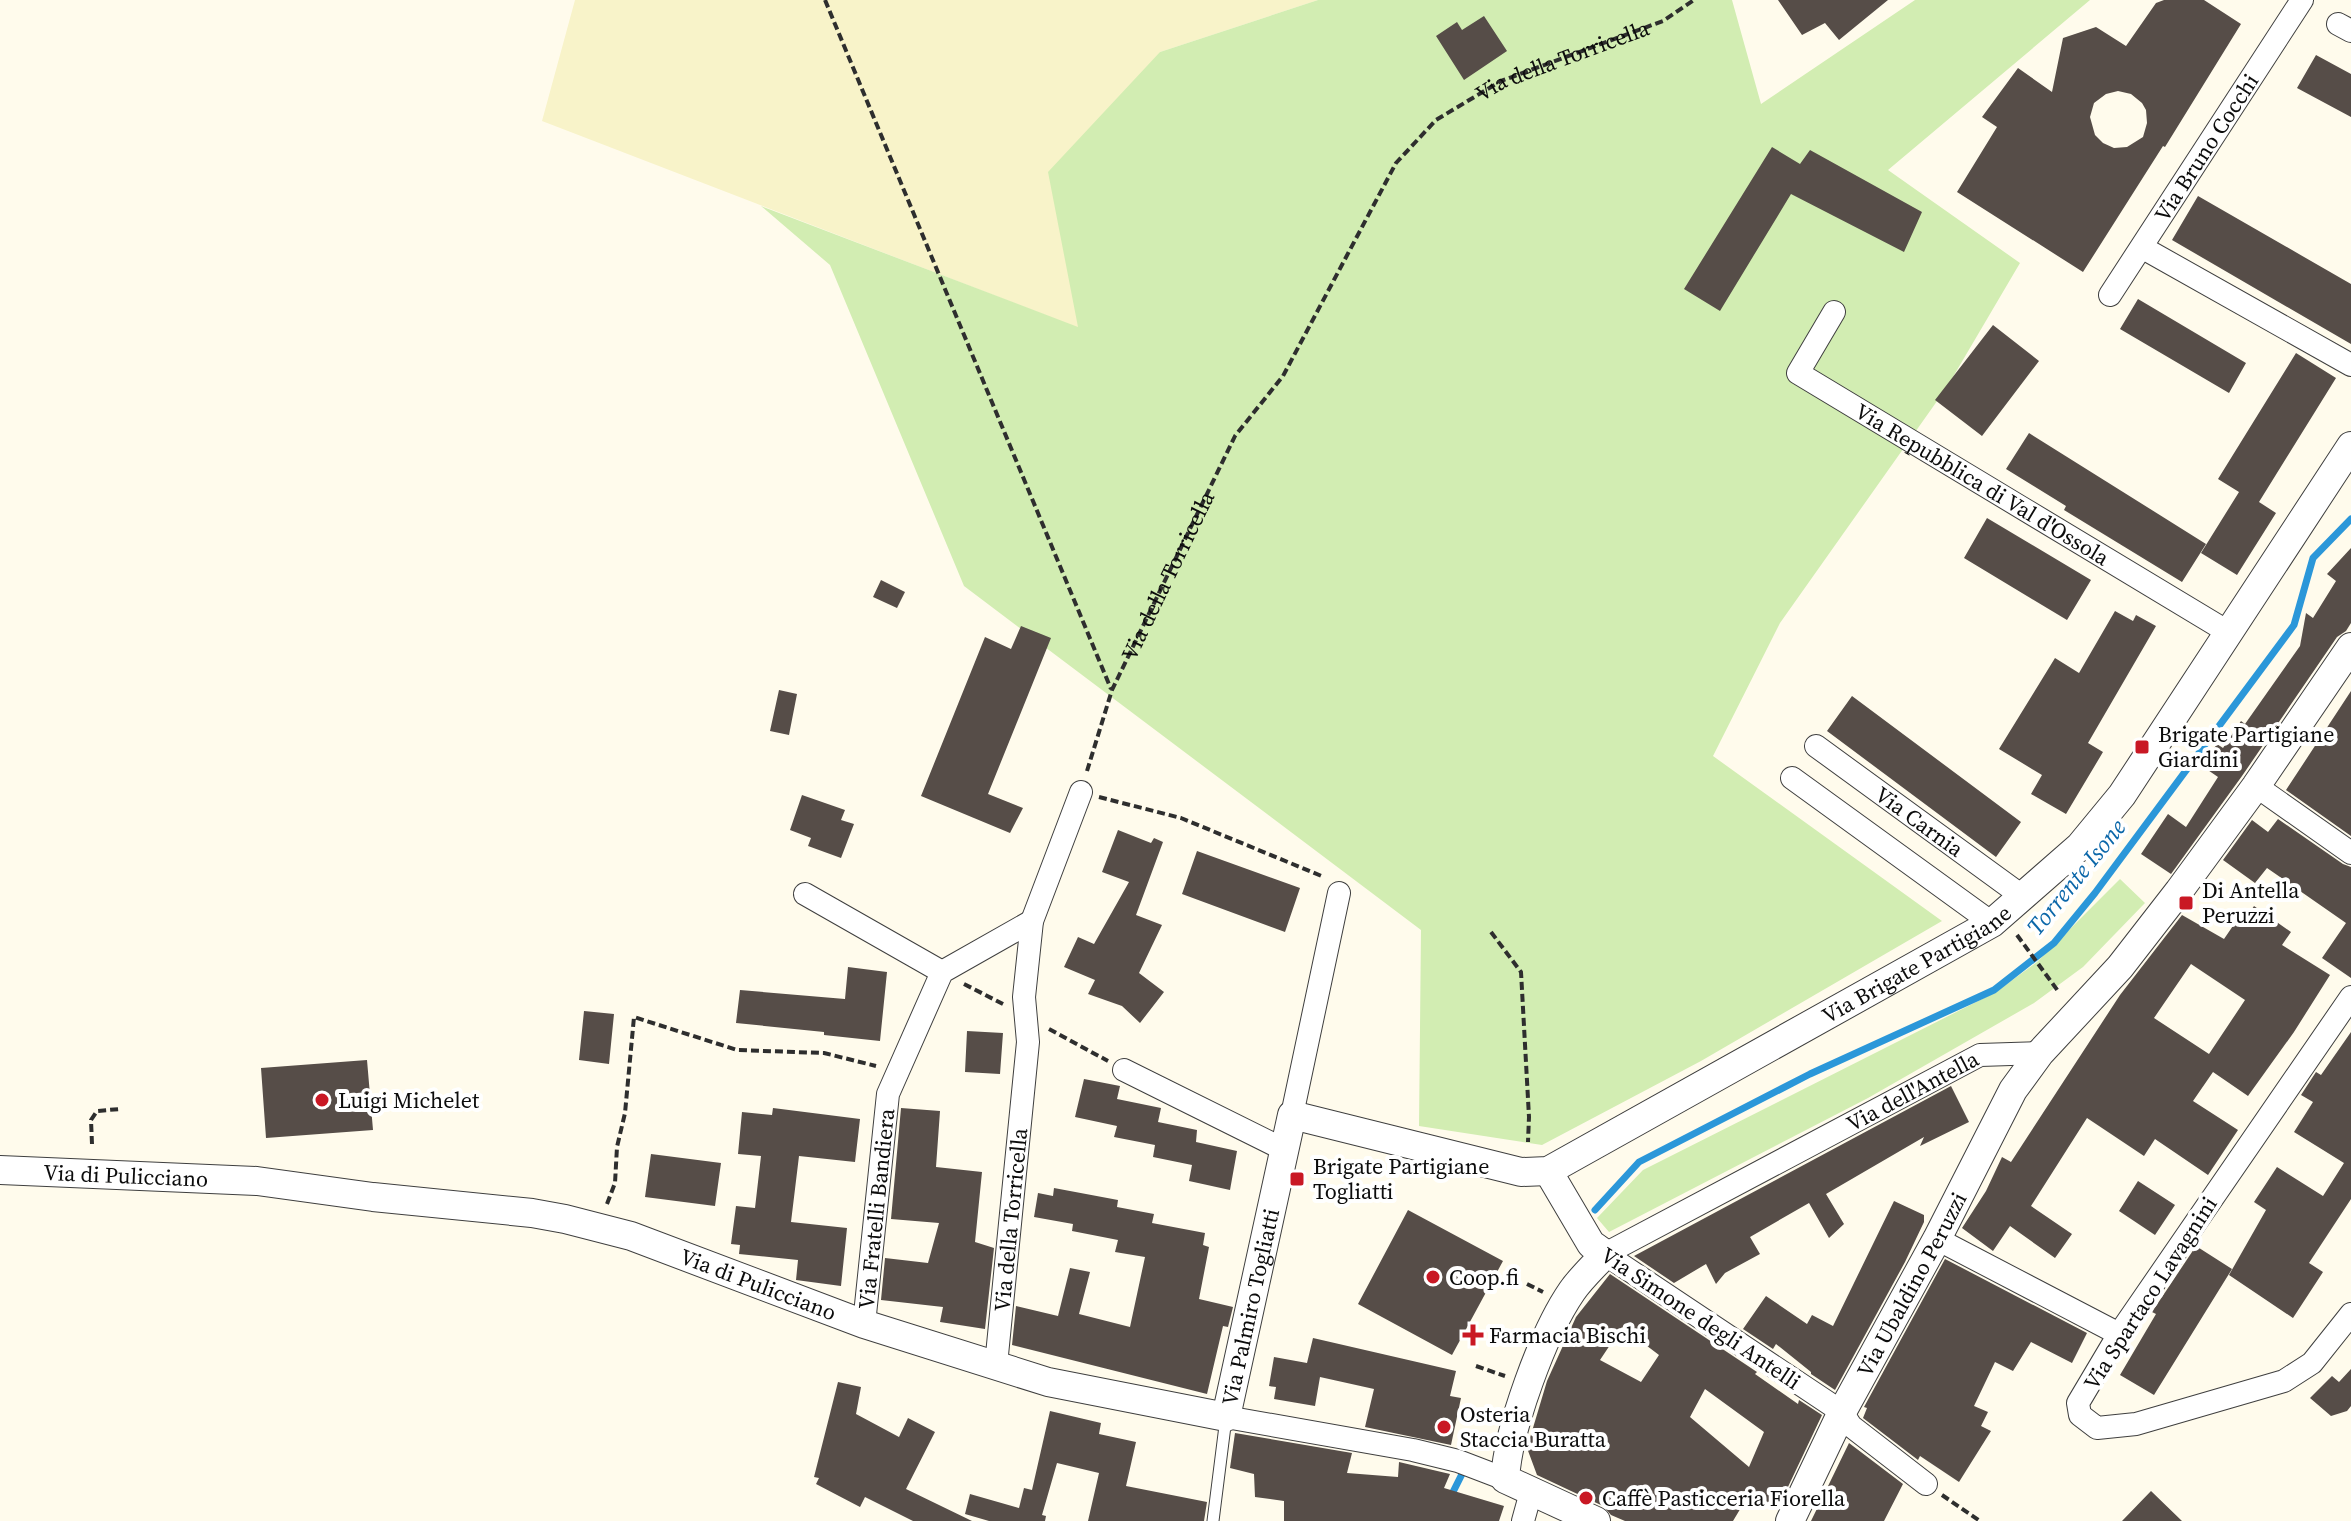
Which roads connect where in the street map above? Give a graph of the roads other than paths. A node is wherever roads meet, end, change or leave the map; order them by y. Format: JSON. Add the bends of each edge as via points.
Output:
{"nodes":[{"id":1,"x":2302,"y":0,"type":"edge"},
{"id":2,"x":2143,"y":248,"type":"junction"},
{"id":3,"x":2110,"y":295,"type":"dead end"},
{"id":4,"x":1834,"y":312,"type":"dead end"},
{"id":5,"x":2351,"y":365,"type":"edge"},
{"id":6,"x":2351,"y":446,"type":"edge"},
{"id":7,"x":2228,"y":632,"type":"junction"},
{"id":8,"x":2351,"y":647,"type":"edge"},
{"id":9,"x":1816,"y":746,"type":"dead end"},
{"id":10,"x":1792,"y":778,"type":"dead end"},
{"id":11,"x":2256,"y":786,"type":"junction"},
{"id":12,"x":1081,"y":792,"type":"road end"},
{"id":13,"x":2351,"y":853,"type":"edge"},
{"id":14,"x":1339,"y":893,"type":"road end"},
{"id":15,"x":805,"y":894,"type":"dead end"},
{"id":16,"x":2022,"y":896,"type":"junction"},
{"id":17,"x":1032,"y":921,"type":"junction"},
{"id":18,"x":2004,"y":928,"type":"junction"},
{"id":19,"x":942,"y":972,"type":"junction"},
{"id":20,"x":2351,"y":997,"type":"edge"},
{"id":21,"x":2040,"y":1053,"type":"junction"},
{"id":22,"x":1124,"y":1070,"type":"road end"},
{"id":23,"x":1292,"y":1115,"type":"junction"},
{"id":24,"x":1285,"y":1150,"type":"junction"},
{"id":25,"x":0,"y":1170,"type":"edge"},
{"id":26,"x":1548,"y":1171,"type":"junction"},
{"id":27,"x":1937,"y":1239,"type":"junction"},
{"id":28,"x":1605,"y":1254,"type":"junction"},
{"id":29,"x":2351,"y":1314,"type":"edge"},
{"id":30,"x":864,"y":1324,"type":"junction"},
{"id":31,"x":2119,"y":1334,"type":"junction"},
{"id":32,"x":996,"y":1365,"type":"junction"},
{"id":33,"x":1842,"y":1412,"type":"junction"},
{"id":34,"x":1226,"y":1417,"type":"junction"},
{"id":35,"x":1505,"y":1479,"type":"junction"},
{"id":36,"x":1926,"y":1484,"type":"road end"},
{"id":37,"x":1531,"y":1492,"type":"junction"},
{"id":38,"x":1213,"y":1521,"type":"edge"},
{"id":39,"x":1523,"y":1521,"type":"edge"},
{"id":40,"x":1596,"y":1521,"type":"edge"},
{"id":41,"x":1790,"y":1521,"type":"edge"}],
"edges":[{"from":1,"to":2,"type":"street","name":"Via Bruno Cocchi"},
{"from":2,"to":3,"type":"street","name":"Via Bruno Cocchi"},
{"from":2,"to":5,"type":"street"},
{"from":4,"to":7,"type":"street","name":"Via Repubblica di Val d'Ossola","via":[[1798,373]]},
{"from":6,"to":7,"type":"street","name":"Via Brigate Partigiane"},
{"from":7,"to":16,"type":"street","name":"Via Brigate Partigiane","via":[[2122,795],[2080,846]]},
{"from":8,"to":11,"type":"street"},
{"from":9,"to":16,"type":"street","name":"Via Carnia"},
{"from":10,"to":18,"type":"street","name":"Via Carnia"},
{"from":11,"to":13,"type":"street"},
{"from":11,"to":21,"type":"street","via":[[2120,967]]},
{"from":12,"to":17,"type":"street","name":"Via della Torricella"},
{"from":14,"to":23,"type":"street","name":"Via Palmiro Togliatti"},
{"from":15,"to":19,"type":"street"},
{"from":16,"to":18,"type":"street","name":"Via Brigate Partigiane"},
{"from":17,"to":19,"type":"street"},
{"from":17,"to":32,"type":"street","name":"Via della Torricella","via":[[1024,997],[1028,1042]]},
{"from":18,"to":26,"type":"street","name":"Via Brigate Partigiane"},
{"from":19,"to":30,"type":"street","name":"Via Fratelli Bandiera","via":[[888,1094]]},
{"from":20,"to":31,"type":"street","name":"Via Spartaco Lavagnini"},
{"from":21,"to":27,"type":"street","name":"Via Ubaldino Peruzzi","via":[[2013,1090]]},
{"from":21,"to":28,"type":"street","name":"Via dell'Antella","via":[[1980,1055]]},
{"from":22,"to":24,"type":"street"},
{"from":23,"to":24,"type":"street","name":"Via Palmiro Togliatti"},
{"from":23,"to":26,"type":"street","via":[[1521,1172]]},
{"from":24,"to":34,"type":"street","name":"Via Palmiro Togliatti"},
{"from":25,"to":30,"type":"street","name":"Via di Pulicciano","via":[[257,1181],[532,1213],[664,1248]]},
{"from":26,"to":28,"type":"street","name":"Via Simone degli Antelli","via":[[1591,1244]]},
{"from":27,"to":31,"type":"street"},
{"from":27,"to":33,"type":"street","name":"Via Ubaldino Peruzzi"},
{"from":28,"to":33,"type":"street","name":"Via Simone degli Antelli"},
{"from":28,"to":35,"type":"street","name":"Via dell'Antella","via":[[1572,1290],[1541,1352],[1507,1452]]},
{"from":29,"to":31,"type":"street","name":"Via Spartaco Lavagnini","via":[[2312,1363],[2284,1381],[2136,1424],[2097,1428],[2080,1415],[2078,1403]]},
{"from":30,"to":32,"type":"street","name":"Via di Pulicciano"},
{"from":32,"to":34,"type":"street","name":"Via di Pulicciano","via":[[1065,1386]]},
{"from":33,"to":36,"type":"street","name":"Via Simone degli Antelli","via":[[1851,1426]]},
{"from":33,"to":41,"type":"street","name":"Via Ubaldino Peruzzi"},
{"from":34,"to":35,"type":"street","name":"Via di Pulicciano","via":[[1413,1450]]},
{"from":34,"to":38,"type":"lane"},
{"from":35,"to":37,"type":"street"},
{"from":37,"to":39,"type":"street"},
{"from":37,"to":40,"type":"street"}]}
